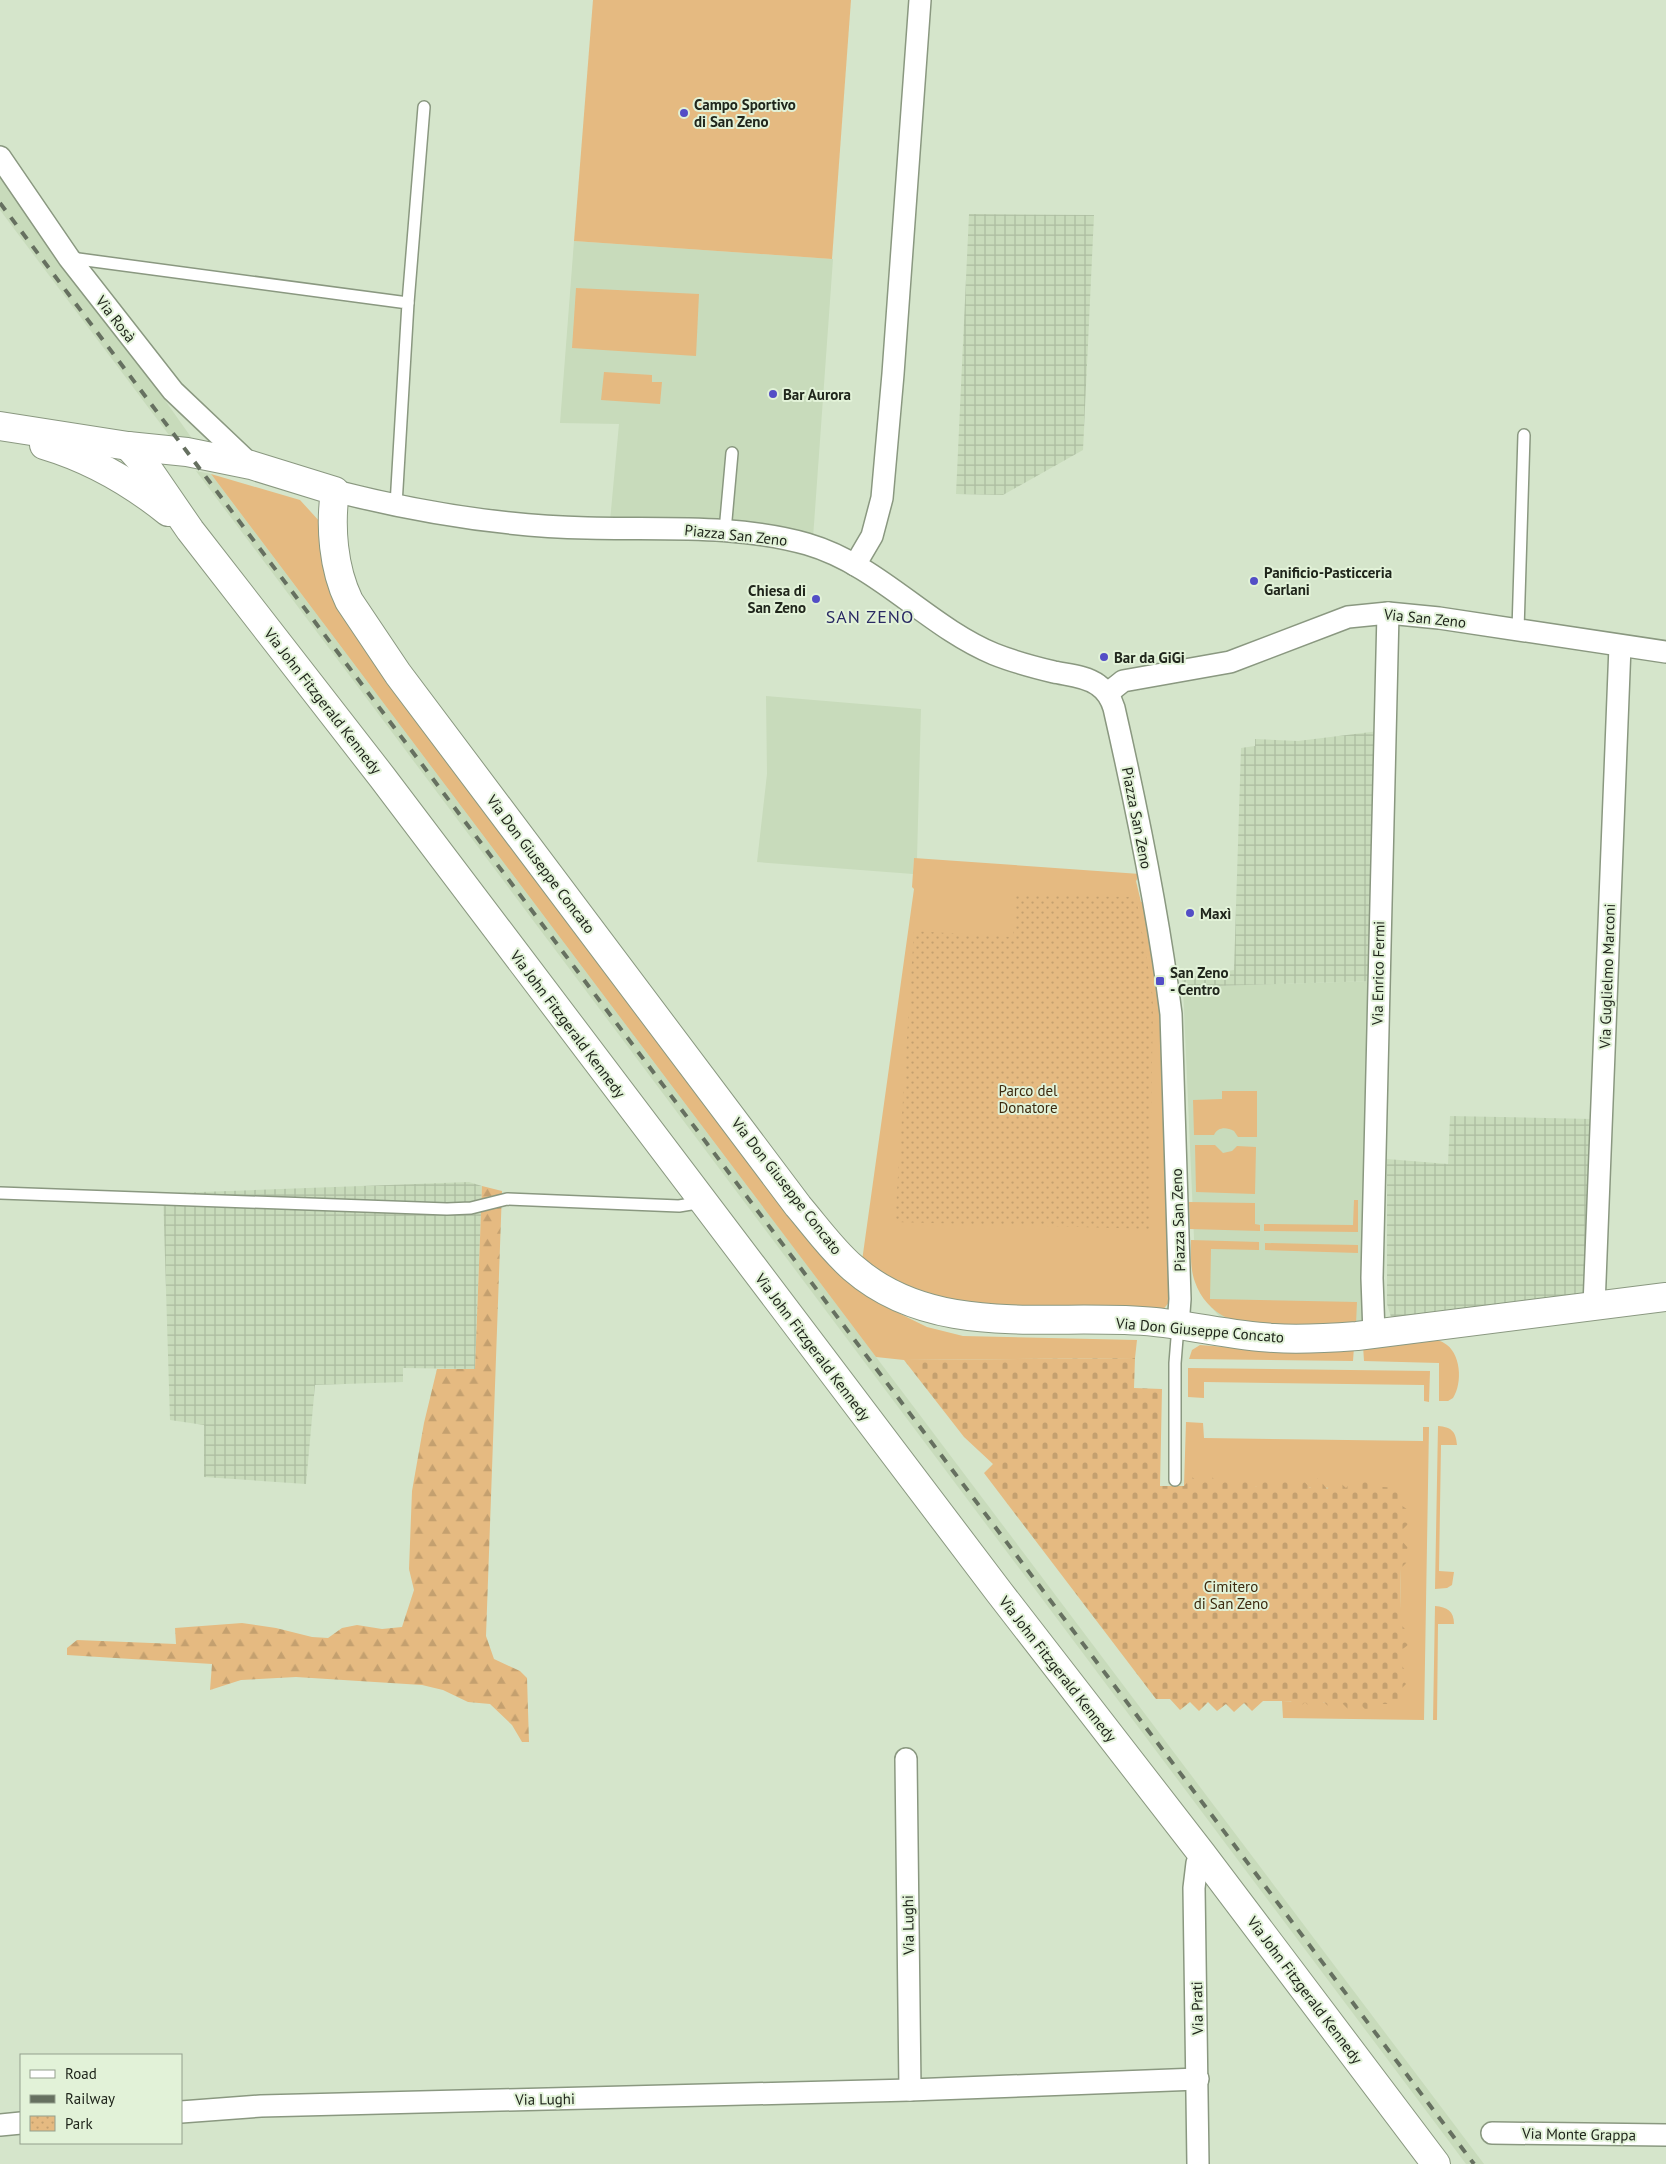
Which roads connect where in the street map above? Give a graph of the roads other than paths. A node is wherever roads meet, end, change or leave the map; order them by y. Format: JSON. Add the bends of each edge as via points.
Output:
{"nodes":[{"id":1,"x":920,"y":0,"type":"edge"},
{"id":2,"x":424,"y":107,"type":"dead end"},
{"id":3,"x":0,"y":157,"type":"edge"},
{"id":4,"x":69,"y":258,"type":"junction"},
{"id":5,"x":408,"y":303,"type":"junction"},
{"id":6,"x":0,"y":426,"type":"edge"},
{"id":7,"x":0,"y":431,"type":"edge"},
{"id":8,"x":1524,"y":435,"type":"dead end"},
{"id":9,"x":124,"y":445,"type":"junction"},
{"id":10,"x":732,"y":453,"type":"dead end"},
{"id":11,"x":251,"y":465,"type":"junction"},
{"id":12,"x":113,"y":473,"type":"junction"},
{"id":13,"x":335,"y":491,"type":"junction"},
{"id":14,"x":396,"y":505,"type":"junction"},
{"id":15,"x":190,"y":530,"type":"junction"},
{"id":16,"x":725,"y":531,"type":"junction"},
{"id":17,"x":855,"y":565,"type":"junction"},
{"id":18,"x":1388,"y":613,"type":"junction"},
{"id":19,"x":1518,"y":630,"type":"junction"},
{"id":20,"x":1620,"y":646,"type":"junction"},
{"id":21,"x":1666,"y":652,"type":"edge"},
{"id":22,"x":1108,"y":693,"type":"junction"},
{"id":23,"x":0,"y":1193,"type":"edge"},
{"id":24,"x":704,"y":1202,"type":"junction"},
{"id":25,"x":1666,"y":1297,"type":"edge"},
{"id":26,"x":1594,"y":1306,"type":"junction"},
{"id":27,"x":1178,"y":1326,"type":"junction"},
{"id":28,"x":1374,"y":1334,"type":"junction"},
{"id":29,"x":1174,"y":1480,"type":"dead end"},
{"id":30,"x":906,"y":1760,"type":"dead end"},
{"id":31,"x":1202,"y":1854,"type":"junction"},
{"id":32,"x":1198,"y":2079,"type":"junction"},
{"id":33,"x":910,"y":2090,"type":"junction"},
{"id":34,"x":182,"y":2112,"type":"edge"},
{"id":35,"x":20,"y":2123,"type":"edge"},
{"id":36,"x":0,"y":2125,"type":"edge"},
{"id":37,"x":1492,"y":2133,"type":"dead end"},
{"id":38,"x":1666,"y":2135,"type":"edge"},
{"id":39,"x":1198,"y":2164,"type":"edge"},
{"id":40,"x":1436,"y":2164,"type":"edge"}],
"edges":[{"from":1,"to":17,"type":"street","via":[[882,498],[872,536]]},
{"from":2,"to":5,"type":"lane"},
{"from":3,"to":4,"type":"street","name":"Via Rosà"},
{"from":4,"to":5,"type":"lane"},
{"from":4,"to":11,"type":"street","name":"Via Rosà","via":[[173,392]]},
{"from":5,"to":14,"type":"lane"},
{"from":6,"to":9,"type":"main road"},
{"from":7,"to":12,"type":"main road","name":"Via John Fitzgerald Kennedy","via":[[56,448]]},
{"from":8,"to":19,"type":"lane"},
{"from":9,"to":11,"type":"main road","via":[[187,452]]},
{"from":9,"to":12,"type":"main road","via":[[115,451],[111,461]]},
{"from":9,"to":15,"type":"main road","name":"Via John Fitzgerald Kennedy","via":[[146,466]]},
{"from":10,"to":16,"type":"lane"},
{"from":11,"to":13,"type":"main road"},
{"from":12,"to":15,"type":"main road","name":"Via John Fitzgerald Kennedy","via":[[143,492]]},
{"from":13,"to":14,"type":"street"},
{"from":13,"to":27,"type":"main road","name":"Via Don Giuseppe Concato","via":[[334,530],[338,567],[349,601],[398,674],[798,1206],[853,1268],[889,1292],[944,1313],[981,1318],[1155,1322]]},
{"from":14,"to":16,"type":"street","name":"Piazza San Zeno","via":[[517,524]]},
{"from":15,"to":24,"type":"main road","name":"Via John Fitzgerald Kennedy"},
{"from":16,"to":17,"type":"street","name":"Piazza San Zeno","via":[[795,541],[822,549]]},
{"from":17,"to":22,"type":"street","name":"Piazza San Zeno","via":[[981,648],[1024,665],[1090,680]]},
{"from":18,"to":19,"type":"street","name":"Via San Zeno"},
{"from":18,"to":22,"type":"street","name":"Via San Zeno","via":[[1348,617],[1230,662],[1123,681]]},
{"from":18,"to":28,"type":"street","name":"Via Enrico Fermi","via":[[1372,1278]]},
{"from":19,"to":20,"type":"street","name":"Via San Zeno"},
{"from":20,"to":21,"type":"street","name":"Via San Zeno"},
{"from":20,"to":26,"type":"street","name":"Via Guglielmo Marconi"},
{"from":22,"to":27,"type":"street","name":"Piazza San Zeno","via":[[1141,835],[1171,1014],[1180,1299]]},
{"from":23,"to":24,"type":"lane","via":[[447,1209],[470,1208],[507,1199],[679,1206]]},
{"from":24,"to":31,"type":"main road","name":"Via John Fitzgerald Kennedy"},
{"from":25,"to":26,"type":"main road","name":"Via Don Giuseppe Concato"},
{"from":26,"to":28,"type":"main road","name":"Via Don Giuseppe Concato"},
{"from":27,"to":28,"type":"main road","name":"Via Don Giuseppe Concato","via":[[1276,1338]]},
{"from":27,"to":29,"type":"lane","name":"Piazza San Zeno"},
{"from":30,"to":33,"type":"street","name":"Via Lughi"},
{"from":31,"to":32,"type":"street","name":"Via Prati","via":[[1197,1863],[1194,1888]]},
{"from":31,"to":40,"type":"main road","name":"Via John Fitzgerald Kennedy"},
{"from":32,"to":33,"type":"street","name":"Via Lughi"},
{"from":32,"to":39,"type":"street","name":"Via Prati"},
{"from":33,"to":34,"type":"street","name":"Via Lughi","via":[[261,2106]]},
{"from":35,"to":36,"type":"street"},
{"from":37,"to":38,"type":"street","name":"Via Monte Grappa"}]}
